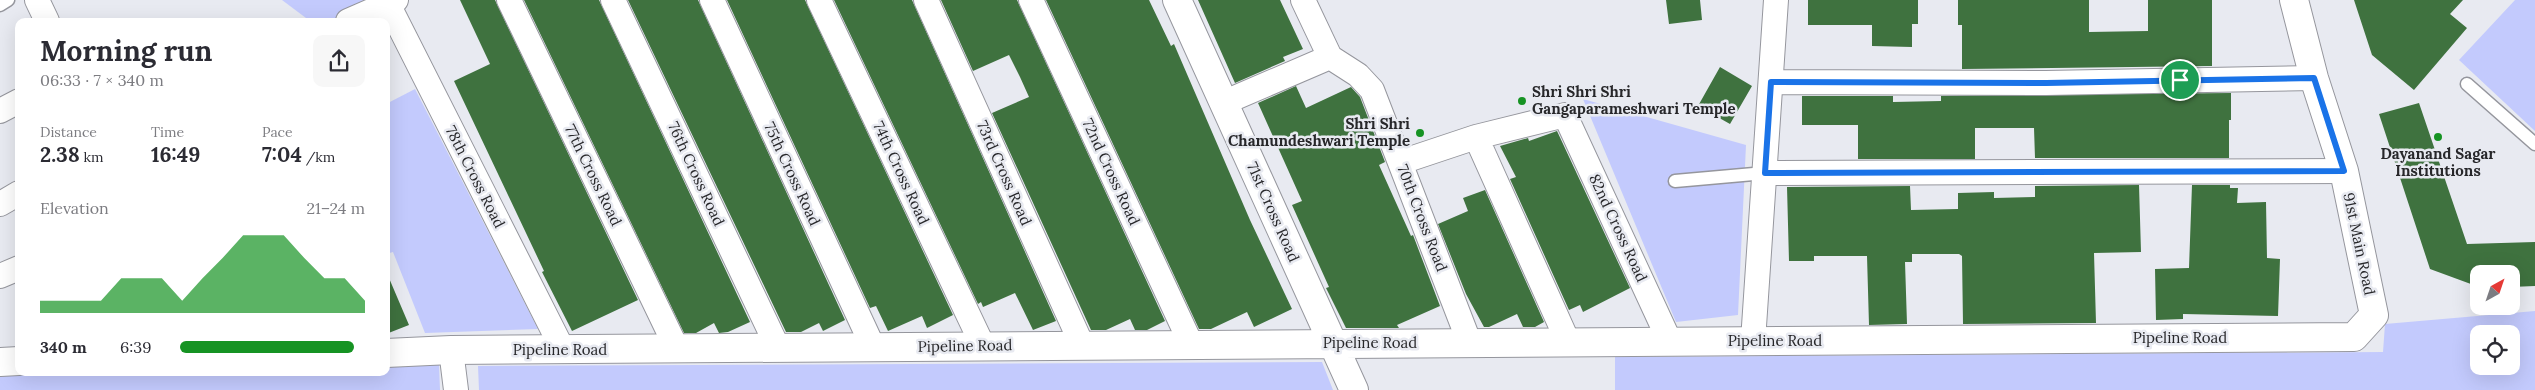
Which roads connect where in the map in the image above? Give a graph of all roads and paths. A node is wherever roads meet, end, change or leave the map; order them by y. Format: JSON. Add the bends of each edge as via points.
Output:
{"nodes":[{"id":1,"x":8,"y":0,"type":"edge"},
{"id":2,"x":37,"y":0,"type":"edge"},
{"id":3,"x":508,"y":0,"type":"edge"},
{"id":4,"x":614,"y":0,"type":"edge"},
{"id":5,"x":712,"y":0,"type":"edge"},
{"id":6,"x":819,"y":0,"type":"edge"},
{"id":7,"x":926,"y":0,"type":"edge"},
{"id":8,"x":1031,"y":0,"type":"edge"},
{"id":9,"x":1177,"y":0,"type":"edge"},
{"id":10,"x":1303,"y":0,"type":"edge"},
{"id":11,"x":1776,"y":0,"type":"edge"},
{"id":12,"x":2294,"y":0,"type":"edge"},
{"id":13,"x":392,"y":2,"type":"edge"},
{"id":14,"x":0,"y":5,"type":"edge"},
{"id":15,"x":46,"y":18,"type":"edge"},
{"id":16,"x":355,"y":18,"type":"edge"},
{"id":17,"x":1330,"y":57,"type":"junction"},
{"id":18,"x":2314,"y":78,"type":"junction"},
{"id":19,"x":1771,"y":82,"type":"junction"},
{"id":20,"x":2467,"y":84,"type":"dead end"},
{"id":21,"x":15,"y":103,"type":"edge"},
{"id":22,"x":1223,"y":103,"type":"junction"},
{"id":23,"x":0,"y":111,"type":"edge"},
{"id":24,"x":1476,"y":136,"type":"junction"},
{"id":25,"x":2535,"y":144,"type":"edge"},
{"id":26,"x":1400,"y":162,"type":"junction"},
{"id":27,"x":2344,"y":171,"type":"junction"},
{"id":28,"x":1765,"y":173,"type":"junction"},
{"id":29,"x":1675,"y":181,"type":"dead end"},
{"id":30,"x":15,"y":195,"type":"edge"},
{"id":31,"x":0,"y":204,"type":"edge"},
{"id":32,"x":15,"y":270,"type":"edge"},
{"id":33,"x":0,"y":276,"type":"edge"},
{"id":34,"x":0,"y":283,"type":"edge"},
{"id":35,"x":15,"y":283,"type":"edge"},
{"id":36,"x":2354,"y":337,"type":"joint"},
{"id":37,"x":1753,"y":341,"type":"junction"},
{"id":38,"x":1568,"y":342,"type":"junction"},
{"id":39,"x":1670,"y":342,"type":"junction"},
{"id":40,"x":1332,"y":343,"type":"junction"},
{"id":41,"x":1191,"y":344,"type":"junction"},
{"id":42,"x":1470,"y":344,"type":"junction"},
{"id":43,"x":1082,"y":345,"type":"junction"},
{"id":44,"x":983,"y":346,"type":"junction"},
{"id":45,"x":873,"y":347,"type":"junction"},
{"id":46,"x":778,"y":348,"type":"junction"},
{"id":47,"x":677,"y":349,"type":"junction"},
{"id":48,"x":451,"y":350,"type":"junction"},
{"id":49,"x":563,"y":350,"type":"junction"},
{"id":50,"x":390,"y":353,"type":"edge"},
{"id":51,"x":0,"y":362,"type":"edge"},
{"id":52,"x":15,"y":362,"type":"edge"},
{"id":53,"x":456,"y":390,"type":"edge"},
{"id":54,"x":1354,"y":390,"type":"edge"}],
"edges":[{"from":1,"to":14,"type":"lane"},
{"from":2,"to":15,"type":"street"},
{"from":3,"to":47,"type":"street","name":"77th Cross Road"},
{"from":4,"to":46,"type":"street","name":"76th Cross Road"},
{"from":5,"to":45,"type":"street","name":"75th Cross Road"},
{"from":6,"to":44,"type":"street","name":"74th Cross Road"},
{"from":7,"to":43,"type":"street","name":"73rd Cross Road"},
{"from":8,"to":41,"type":"street","name":"72nd Cross Road"},
{"from":9,"to":22,"type":"street","name":"71st Cross Road"},
{"from":10,"to":17,"type":"street"},
{"from":11,"to":19,"type":"street"},
{"from":12,"to":18,"type":"street","name":"91st Main Road"},
{"from":13,"to":16,"type":"street"},
{"from":13,"to":49,"type":"street","name":"78th Cross Road"},
{"from":17,"to":22,"type":"street"},
{"from":17,"to":26,"type":"street","name":"70th Cross Road","via":[[1358,75],[1372,90]]},
{"from":18,"to":19,"type":"street","via":[[2046,83]]},
{"from":18,"to":27,"type":"street","name":"91st Main Road"},
{"from":19,"to":28,"type":"street"},
{"from":20,"to":25,"type":"lane"},
{"from":21,"to":23,"type":"street"},
{"from":22,"to":40,"type":"street","name":"71st Cross Road"},
{"from":24,"to":26,"type":"street"},
{"from":24,"to":38,"type":"street"},
{"from":24,"to":39,"type":"street","name":"82nd Cross Road","via":[[1565,115]]},
{"from":26,"to":42,"type":"street","name":"70th Cross Road"},
{"from":27,"to":28,"type":"street"},
{"from":27,"to":36,"type":"street","name":"91st Main Road","via":[[2374,315]]},
{"from":28,"to":29,"type":"lane"},
{"from":28,"to":37,"type":"street"},
{"from":30,"to":31,"type":"street"},
{"from":32,"to":33,"type":"street"},
{"from":34,"to":35,"type":"street"},
{"from":36,"to":37,"type":"street","name":"Pipeline Road"},
{"from":37,"to":39,"type":"street","name":"Pipeline Road"},
{"from":38,"to":39,"type":"street","name":"Pipeline Road"},
{"from":38,"to":42,"type":"street","name":"Pipeline Road"},
{"from":40,"to":41,"type":"street","name":"Pipeline Road"},
{"from":40,"to":42,"type":"street","name":"Pipeline Road"},
{"from":40,"to":54,"type":"street","name":"71st Cross Road"},
{"from":41,"to":43,"type":"street","name":"Pipeline Road"},
{"from":43,"to":44,"type":"street","name":"Pipeline Road"},
{"from":44,"to":45,"type":"street","name":"Pipeline Road"},
{"from":45,"to":46,"type":"street","name":"Pipeline Road"},
{"from":46,"to":47,"type":"street","name":"Pipeline Road"},
{"from":47,"to":49,"type":"street","name":"Pipeline Road"},
{"from":48,"to":49,"type":"street","name":"Pipeline Road"},
{"from":48,"to":50,"type":"street","name":"Pipeline Road"},
{"from":48,"to":53,"type":"street"},
{"from":51,"to":52,"type":"street"}]}
